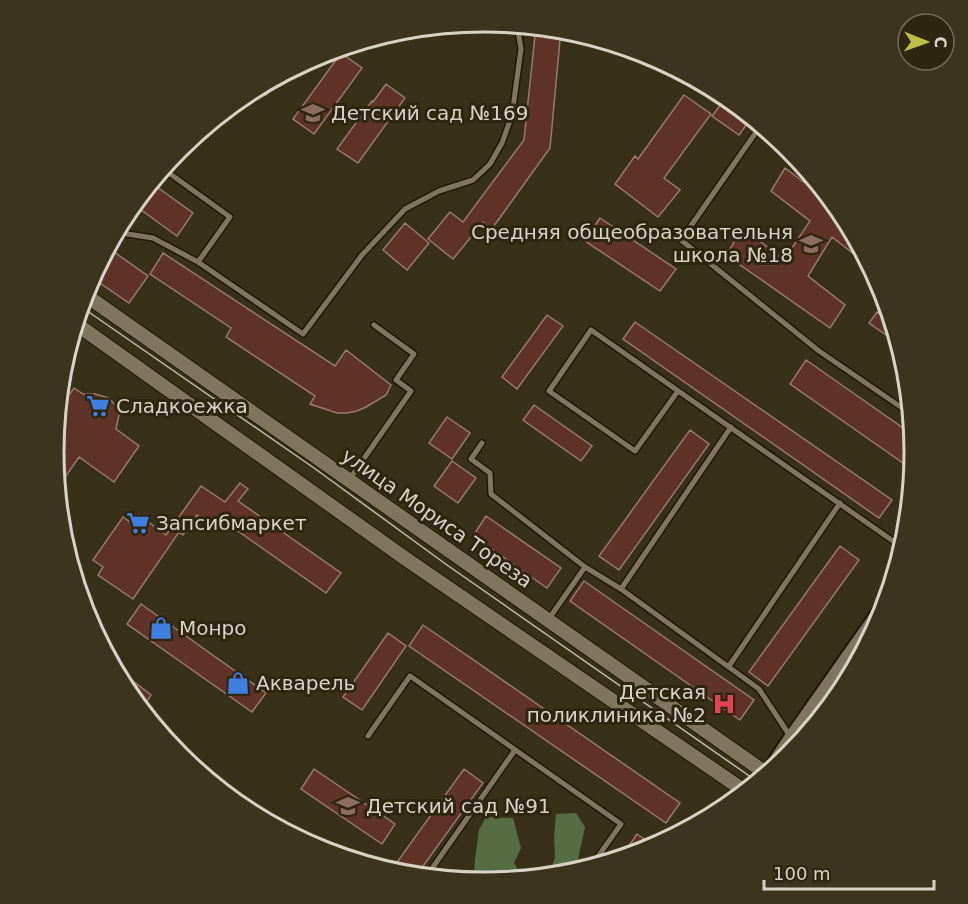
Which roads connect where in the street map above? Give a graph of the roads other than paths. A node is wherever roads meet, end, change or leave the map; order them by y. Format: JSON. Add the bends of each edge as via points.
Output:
{"nodes":[{"id":1,"x":518,"y":33,"type":"edge"},
{"id":2,"x":756,"y":132,"type":"edge"},
{"id":3,"x":170,"y":173,"type":"edge"},
{"id":4,"x":125,"y":234,"type":"edge"},
{"id":5,"x":198,"y":262,"type":"junction"},
{"id":6,"x":93,"y":300,"type":"edge"},
{"id":7,"x":374,"y":325,"type":"dead end"},
{"id":8,"x":83,"y":328,"type":"edge"},
{"id":9,"x":678,"y":391,"type":"junction"},
{"id":10,"x":902,"y":408,"type":"edge"},
{"id":11,"x":731,"y":427,"type":"junction"},
{"id":12,"x":482,"y":443,"type":"dead end"},
{"id":13,"x":349,"y":480,"type":"junction"},
{"id":14,"x":840,"y":503,"type":"junction"},
{"id":15,"x":894,"y":542,"type":"edge"},
{"id":16,"x":585,"y":567,"type":"junction"},
{"id":17,"x":621,"y":589,"type":"junction"},
{"id":18,"x":548,"y":620,"type":"junction"},
{"id":19,"x":865,"y":629,"type":"edge"},
{"id":20,"x":729,"y":666,"type":"junction"},
{"id":21,"x":799,"y":724,"type":"junction"},
{"id":22,"x":802,"y":726,"type":"edge"},
{"id":23,"x":368,"y":736,"type":"dead end"},
{"id":24,"x":790,"y":736,"type":"junction"},
{"id":25,"x":783,"y":747,"type":"edge"},
{"id":26,"x":515,"y":750,"type":"junction"},
{"id":27,"x":757,"y":771,"type":"edge"},
{"id":28,"x":739,"y":787,"type":"edge"},
{"id":29,"x":598,"y":856,"type":"edge"},
{"id":30,"x":431,"y":869,"type":"edge"}],
"edges":[{"from":1,"to":5,"type":"lane","via":[[521,49],[512,115],[490,164],[473,180],[439,191],[405,209],[362,255],[303,334]]},
{"from":2,"to":10,"type":"lane","via":[[681,240],[819,351]]},
{"from":3,"to":5,"type":"lane","via":[[230,217]]},
{"from":4,"to":5,"type":"lane","via":[[153,238]]},
{"from":6,"to":13,"type":"street","name":"улица Мориса Тореза"},
{"from":7,"to":13,"type":"lane","via":[[414,354],[396,380],[411,391]]},
{"from":8,"to":28,"type":"street","via":[[406,559]]},
{"from":9,"to":9,"type":"lane","via":[[636,451],[549,391],[591,330]]},
{"from":9,"to":11,"type":"lane"},
{"from":11,"to":14,"type":"lane"},
{"from":11,"to":17,"type":"lane"},
{"from":12,"to":16,"type":"lane","via":[[471,459],[490,473],[491,495]]},
{"from":13,"to":18,"type":"street","name":"улица Мориса Тореза"},
{"from":14,"to":15,"type":"lane"},
{"from":14,"to":20,"type":"lane"},
{"from":16,"to":17,"type":"lane"},
{"from":16,"to":18,"type":"lane"},
{"from":17,"to":20,"type":"lane"},
{"from":18,"to":27,"type":"street","name":"улица Мориса Тореза"},
{"from":19,"to":21,"type":"street"},
{"from":20,"to":24,"type":"lane","via":[[759,689]]},
{"from":21,"to":22,"type":"lane"},
{"from":21,"to":24,"type":"street"},
{"from":23,"to":26,"type":"lane","via":[[410,676]]},
{"from":24,"to":25,"type":"street"},
{"from":26,"to":29,"type":"lane","via":[[621,824]]},
{"from":26,"to":30,"type":"lane"}]}
